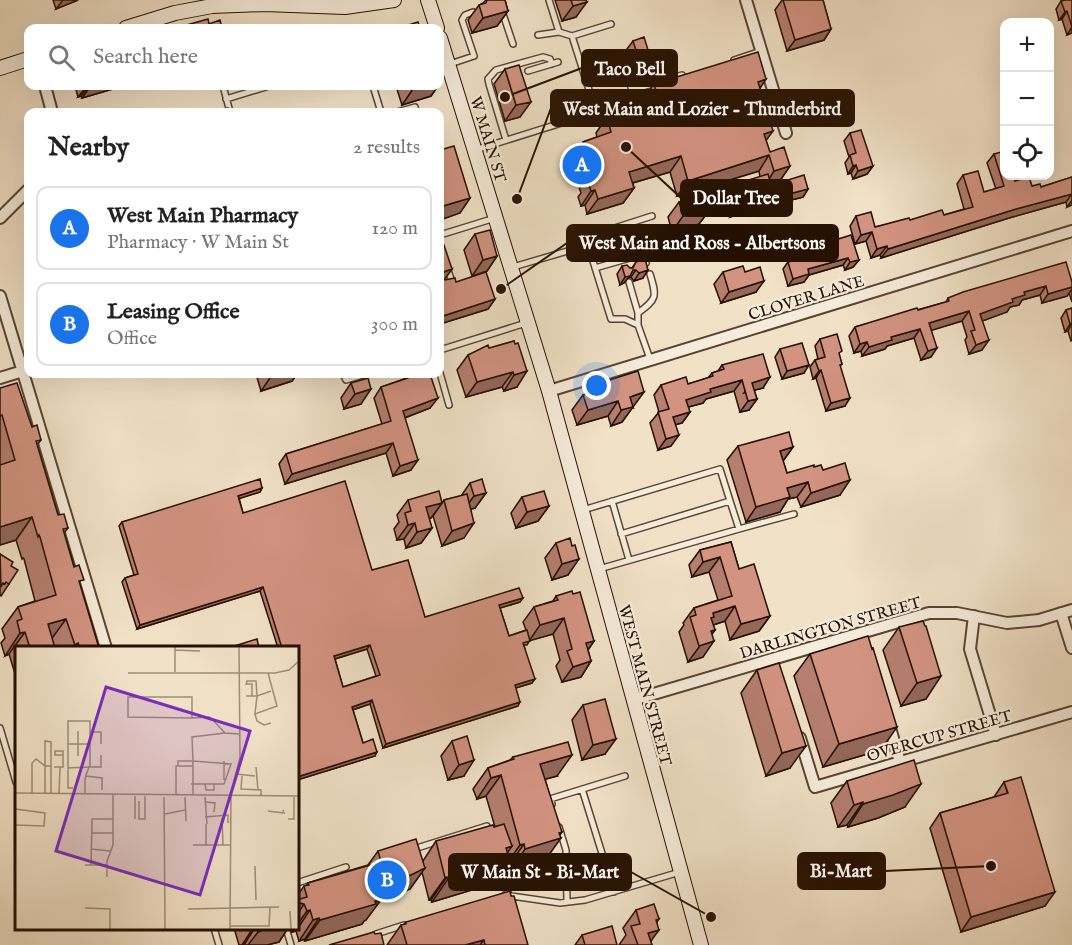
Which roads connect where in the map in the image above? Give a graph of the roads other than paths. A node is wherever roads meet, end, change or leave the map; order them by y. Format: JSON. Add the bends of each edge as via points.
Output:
{"nodes":[{"id":1,"x":349,"y":0,"type":"edge"},
{"id":2,"x":394,"y":0,"type":"edge"},
{"id":3,"x":428,"y":0,"type":"edge"},
{"id":4,"x":549,"y":0,"type":"edge"},
{"id":5,"x":746,"y":0,"type":"edge"},
{"id":6,"x":239,"y":2,"type":"edge"},
{"id":7,"x":279,"y":2,"type":"edge"},
{"id":8,"x":327,"y":6,"type":"junction"},
{"id":9,"x":496,"y":6,"type":"edge"},
{"id":10,"x":473,"y":12,"type":"dead end"},
{"id":11,"x":139,"y":24,"type":"edge"},
{"id":12,"x":436,"y":24,"type":"edge"},
{"id":13,"x":611,"y":24,"type":"dead end"},
{"id":14,"x":559,"y":32,"type":"junction"},
{"id":15,"x":538,"y":36,"type":"dead end"},
{"id":16,"x":572,"y":36,"type":"junction"},
{"id":17,"x":513,"y":44,"type":"dead end"},
{"id":18,"x":761,"y":51,"type":"junction"},
{"id":19,"x":444,"y":52,"type":"edge"},
{"id":20,"x":24,"y":60,"type":"edge"},
{"id":21,"x":724,"y":63,"type":"edge"},
{"id":22,"x":448,"y":65,"type":"junction"},
{"id":23,"x":0,"y":68,"type":"edge"},
{"id":24,"x":528,"y":71,"type":"dead end"},
{"id":25,"x":693,"y":72,"type":"edge"},
{"id":26,"x":46,"y":90,"type":"edge"},
{"id":27,"x":224,"y":90,"type":"edge"},
{"id":28,"x":256,"y":90,"type":"edge"},
{"id":29,"x":374,"y":90,"type":"edge"},
{"id":30,"x":226,"y":99,"type":"junction"},
{"id":31,"x":51,"y":108,"type":"edge"},
{"id":32,"x":229,"y":108,"type":"edge"},
{"id":33,"x":380,"y":108,"type":"edge"},
{"id":34,"x":596,"y":112,"type":"junction"},
{"id":35,"x":786,"y":133,"type":"dead end"},
{"id":36,"x":506,"y":140,"type":"junction"},
{"id":37,"x":475,"y":150,"type":"junction"},
{"id":38,"x":24,"y":194,"type":"edge"},
{"id":39,"x":652,"y":216,"type":"dead end"},
{"id":40,"x":0,"y":218,"type":"edge"},
{"id":41,"x":496,"y":218,"type":"junction"},
{"id":42,"x":1072,"y":231,"type":"edge"},
{"id":43,"x":444,"y":234,"type":"edge"},
{"id":44,"x":588,"y":245,"type":"junction"},
{"id":45,"x":446,"y":262,"type":"edge"},
{"id":46,"x":646,"y":264,"type":"edge"},
{"id":47,"x":511,"y":268,"type":"junction"},
{"id":48,"x":595,"y":268,"type":"junction"},
{"id":49,"x":650,"y":274,"type":"edge"},
{"id":50,"x":629,"y":282,"type":"edge"},
{"id":51,"x":444,"y":284,"type":"edge"},
{"id":52,"x":0,"y":296,"type":"edge"},
{"id":53,"x":638,"y":313,"type":"junction"},
{"id":54,"x":528,"y":322,"type":"junction"},
{"id":55,"x":638,"y":325,"type":"junction"},
{"id":56,"x":444,"y":349,"type":"edge"},
{"id":57,"x":650,"y":360,"type":"junction"},
{"id":58,"x":23,"y":371,"type":"junction"},
{"id":59,"x":24,"y":374,"type":"edge"},
{"id":60,"x":0,"y":378,"type":"edge"},
{"id":61,"x":25,"y":378,"type":"edge"},
{"id":62,"x":441,"y":378,"type":"edge"},
{"id":63,"x":549,"y":391,"type":"junction"},
{"id":64,"x":449,"y":405,"type":"dead end"},
{"id":65,"x":612,"y":501,"type":"junction"},
{"id":66,"x":730,"y":501,"type":"junction"},
{"id":67,"x":582,"y":510,"type":"junction"},
{"id":68,"x":794,"y":514,"type":"dead end"},
{"id":69,"x":739,"y":529,"type":"junction"},
{"id":70,"x":621,"y":534,"type":"junction"},
{"id":71,"x":629,"y":560,"type":"junction"},
{"id":72,"x":598,"y":569,"type":"junction"},
{"id":73,"x":1067,"y":611,"type":"edge"},
{"id":74,"x":974,"y":616,"type":"junction"},
{"id":75,"x":105,"y":646,"type":"edge"},
{"id":76,"x":1072,"y":648,"type":"edge"},
{"id":77,"x":633,"y":700,"type":"junction"},
{"id":78,"x":884,"y":708,"type":"edge"},
{"id":79,"x":1072,"y":712,"type":"edge"},
{"id":80,"x":795,"y":722,"type":"edge"},
{"id":81,"x":0,"y":728,"type":"edge"},
{"id":82,"x":996,"y":735,"type":"junction"},
{"id":83,"x":900,"y":762,"type":"junction"},
{"id":84,"x":625,"y":776,"type":"dead end"},
{"id":85,"x":15,"y":779,"type":"edge"},
{"id":86,"x":582,"y":789,"type":"junction"},
{"id":87,"x":553,"y":809,"type":"edge"},
{"id":88,"x":556,"y":819,"type":"edge"},
{"id":89,"x":490,"y":836,"type":"edge"},
{"id":90,"x":417,"y":848,"type":"edge"},
{"id":91,"x":497,"y":856,"type":"edge"},
{"id":92,"x":346,"y":867,"type":"dead end"},
{"id":93,"x":681,"y":872,"type":"junction"},
{"id":94,"x":298,"y":883,"type":"edge"},
{"id":95,"x":614,"y":892,"type":"junction"},
{"id":96,"x":509,"y":895,"type":"junction"},
{"id":97,"x":493,"y":898,"type":"edge"},
{"id":98,"x":567,"y":902,"type":"junction"},
{"id":99,"x":513,"y":905,"type":"edge"},
{"id":100,"x":414,"y":922,"type":"edge"},
{"id":101,"x":215,"y":930,"type":"edge"},
{"id":102,"x":287,"y":930,"type":"edge"},
{"id":103,"x":370,"y":936,"type":"edge"},
{"id":104,"x":219,"y":945,"type":"edge"},
{"id":105,"x":291,"y":945,"type":"edge"},
{"id":106,"x":701,"y":945,"type":"edge"}],
"edges":[{"from":1,"to":8,"type":"main road"},
{"from":2,"to":8,"type":"main road"},
{"from":3,"to":12,"type":"main road"},
{"from":4,"to":14,"type":"lane"},
{"from":5,"to":18,"type":"street"},
{"from":6,"to":7,"type":"main road"},
{"from":6,"to":11,"type":"main road","via":[[175,13]]},
{"from":7,"to":8,"type":"main road"},
{"from":9,"to":17,"type":"lane","via":[[504,14]]},
{"from":10,"to":22,"type":"lane","via":[[462,20],[474,56]]},
{"from":13,"to":16,"type":"lane"},
{"from":14,"to":15,"type":"lane"},
{"from":14,"to":16,"type":"lane"},
{"from":16,"to":34,"type":"lane"},
{"from":18,"to":21,"type":"lane"},
{"from":18,"to":35,"type":"street"},
{"from":19,"to":22,"type":"main road","name":"W MAIN ST"},
{"from":20,"to":23,"type":"main road"},
{"from":22,"to":37,"type":"main road","name":"W MAIN ST"},
{"from":24,"to":36,"type":"lane","via":[[555,63],[543,57],[496,70],[490,76]]},
{"from":25,"to":34,"type":"lane","via":[[631,87],[635,100]]},
{"from":26,"to":31,"type":"street"},
{"from":27,"to":30,"type":"lane"},
{"from":28,"to":30,"type":"lane"},
{"from":29,"to":33,"type":"lane"},
{"from":30,"to":32,"type":"lane"},
{"from":34,"to":36,"type":"lane"},
{"from":36,"to":37,"type":"lane"},
{"from":37,"to":41,"type":"main road","name":"W MAIN ST"},
{"from":38,"to":40,"type":"street"},
{"from":39,"to":44,"type":"lane","via":[[596,234]]},
{"from":41,"to":43,"type":"lane"},
{"from":41,"to":47,"type":"main road","name":"W MAIN ST"},
{"from":42,"to":57,"type":"street","name":"CLOVER LANE"},
{"from":44,"to":47,"type":"lane"},
{"from":44,"to":48,"type":"lane"},
{"from":45,"to":51,"type":"lane","via":[[452,282]]},
{"from":46,"to":48,"type":"lane","via":[[637,256]]},
{"from":47,"to":54,"type":"main road","name":"W MAIN ST"},
{"from":48,"to":55,"type":"lane","via":[[612,319]]},
{"from":49,"to":53,"type":"lane","via":[[655,292],[653,302]]},
{"from":50,"to":53,"type":"lane"},
{"from":52,"to":58,"type":"street"},
{"from":53,"to":55,"type":"lane"},
{"from":54,"to":56,"type":"lane"},
{"from":54,"to":63,"type":"main road"},
{"from":55,"to":57,"type":"lane"},
{"from":57,"to":63,"type":"street","name":"CLOVER LANE"},
{"from":58,"to":59,"type":"street"},
{"from":58,"to":60,"type":"street"},
{"from":61,"to":75,"type":"street"},
{"from":62,"to":64,"type":"lane"},
{"from":63,"to":67,"type":"main road","name":"WEST MAIN STREET"},
{"from":65,"to":66,"type":"lane","via":[[720,469]]},
{"from":65,"to":67,"type":"lane"},
{"from":65,"to":70,"type":"lane"},
{"from":66,"to":69,"type":"lane"},
{"from":66,"to":70,"type":"lane"},
{"from":67,"to":72,"type":"main road","name":"WEST MAIN STREET"},
{"from":68,"to":69,"type":"lane"},
{"from":69,"to":71,"type":"lane"},
{"from":70,"to":71,"type":"lane"},
{"from":71,"to":72,"type":"lane"},
{"from":72,"to":77,"type":"main road","name":"WEST MAIN STREET"},
{"from":73,"to":74,"type":"street","name":"DARLINGTON STREET","via":[[1039,620],[1007,623]]},
{"from":73,"to":76,"type":"street"},
{"from":74,"to":77,"type":"street","name":"DARLINGTON STREET","via":[[929,613],[777,663]]},
{"from":74,"to":82,"type":"street","via":[[970,649]]},
{"from":77,"to":93,"type":"main road","name":"WEST MAIN STREET"},
{"from":78,"to":83,"type":"street"},
{"from":79,"to":82,"type":"street","name":"OVERCUP STREET"},
{"from":80,"to":83,"type":"street","name":"OVERCUP STREET","via":[[815,787]]},
{"from":81,"to":85,"type":"lane"},
{"from":82,"to":83,"type":"street","name":"OVERCUP STREET"},
{"from":84,"to":86,"type":"lane"},
{"from":86,"to":87,"type":"lane","via":[[550,799]]},
{"from":86,"to":95,"type":"lane"},
{"from":88,"to":98,"type":"lane","via":[[566,850]]},
{"from":89,"to":90,"type":"lane","via":[[487,826]]},
{"from":91,"to":96,"type":"lane"},
{"from":92,"to":94,"type":"lane"},
{"from":93,"to":95,"type":"lane"},
{"from":93,"to":106,"type":"main road","name":"WEST MAIN STREET"},
{"from":95,"to":98,"type":"lane"},
{"from":96,"to":97,"type":"lane"},
{"from":96,"to":98,"type":"lane"},
{"from":96,"to":99,"type":"lane"},
{"from":100,"to":103,"type":"lane"},
{"from":101,"to":104,"type":"lane"},
{"from":102,"to":105,"type":"lane"}]}
